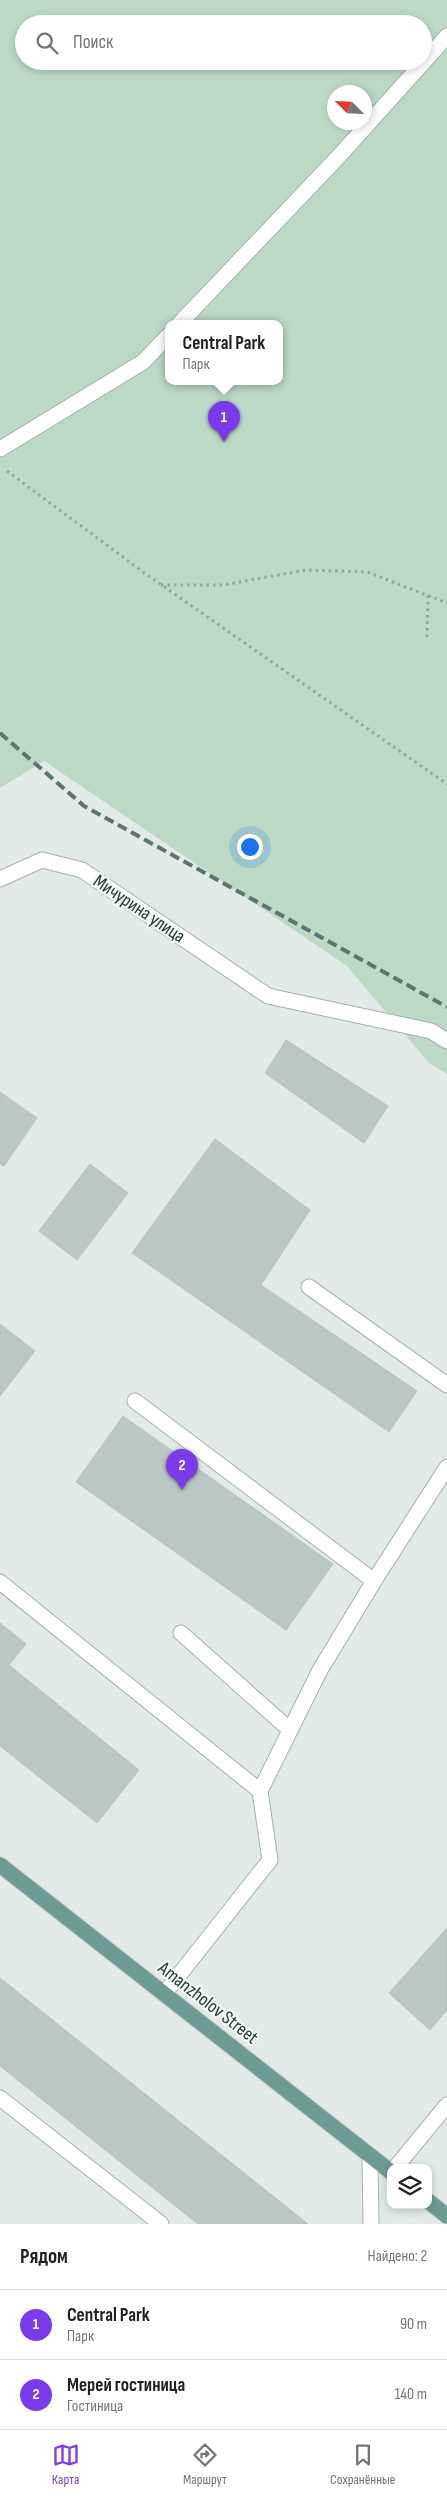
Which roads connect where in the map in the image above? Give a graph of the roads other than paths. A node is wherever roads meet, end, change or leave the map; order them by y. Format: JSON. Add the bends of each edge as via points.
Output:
{"nodes":[{"id":1,"x":447,"y":36,"type":"edge"},
{"id":2,"x":432,"y":53,"type":"edge"},
{"id":3,"x":416,"y":70,"type":"edge"},
{"id":4,"x":183,"y":320,"type":"edge"},
{"id":5,"x":165,"y":339,"type":"edge"},
{"id":6,"x":0,"y":449,"type":"edge"},
{"id":7,"x":0,"y":879,"type":"edge"},
{"id":8,"x":447,"y":1041,"type":"edge"},
{"id":9,"x":309,"y":1288,"type":"dead end"},
{"id":10,"x":447,"y":1385,"type":"edge"},
{"id":11,"x":135,"y":1401,"type":"dead end"},
{"id":12,"x":447,"y":1467,"type":"edge"},
{"id":13,"x":374,"y":1580,"type":"junction"},
{"id":14,"x":0,"y":1582,"type":"edge"},
{"id":15,"x":181,"y":1633,"type":"dead end"},
{"id":16,"x":290,"y":1730,"type":"junction"},
{"id":17,"x":260,"y":1790,"type":"junction"},
{"id":18,"x":0,"y":1865,"type":"edge"},
{"id":19,"x":164,"y":1994,"type":"junction"},
{"id":20,"x":0,"y":2098,"type":"edge"},
{"id":21,"x":447,"y":2105,"type":"edge"},
{"id":22,"x":370,"y":2156,"type":"junction"},
{"id":23,"x":398,"y":2164,"type":"edge"},
{"id":24,"x":387,"y":2169,"type":"edge"},
{"id":25,"x":432,"y":2204,"type":"edge"},
{"id":26,"x":447,"y":2216,"type":"edge"},
{"id":27,"x":161,"y":2224,"type":"edge"},
{"id":28,"x":371,"y":2224,"type":"edge"}],
"edges":[{"from":1,"to":2,"type":"street"},
{"from":3,"to":4,"type":"street"},
{"from":5,"to":6,"type":"street","via":[[143,362]]},
{"from":7,"to":8,"type":"street","name":"Мичурина улица","via":[[42,860],[82,870],[268,996],[431,1031]]},
{"from":9,"to":10,"type":"street"},
{"from":11,"to":13,"type":"street"},
{"from":12,"to":13,"type":"street"},
{"from":13,"to":16,"type":"street","via":[[320,1670]]},
{"from":14,"to":17,"type":"street"},
{"from":15,"to":16,"type":"street"},
{"from":16,"to":17,"type":"street"},
{"from":17,"to":19,"type":"street","via":[[270,1860]]},
{"from":18,"to":19,"type":"main road","name":"Amanzholov Street"},
{"from":19,"to":22,"type":"main road","name":"Amanzholov Street"},
{"from":20,"to":27,"type":"street"},
{"from":21,"to":23,"type":"street"},
{"from":22,"to":24,"type":"main road","name":"Amanzholov Street"},
{"from":22,"to":28,"type":"street"},
{"from":25,"to":26,"type":"main road"}]}
